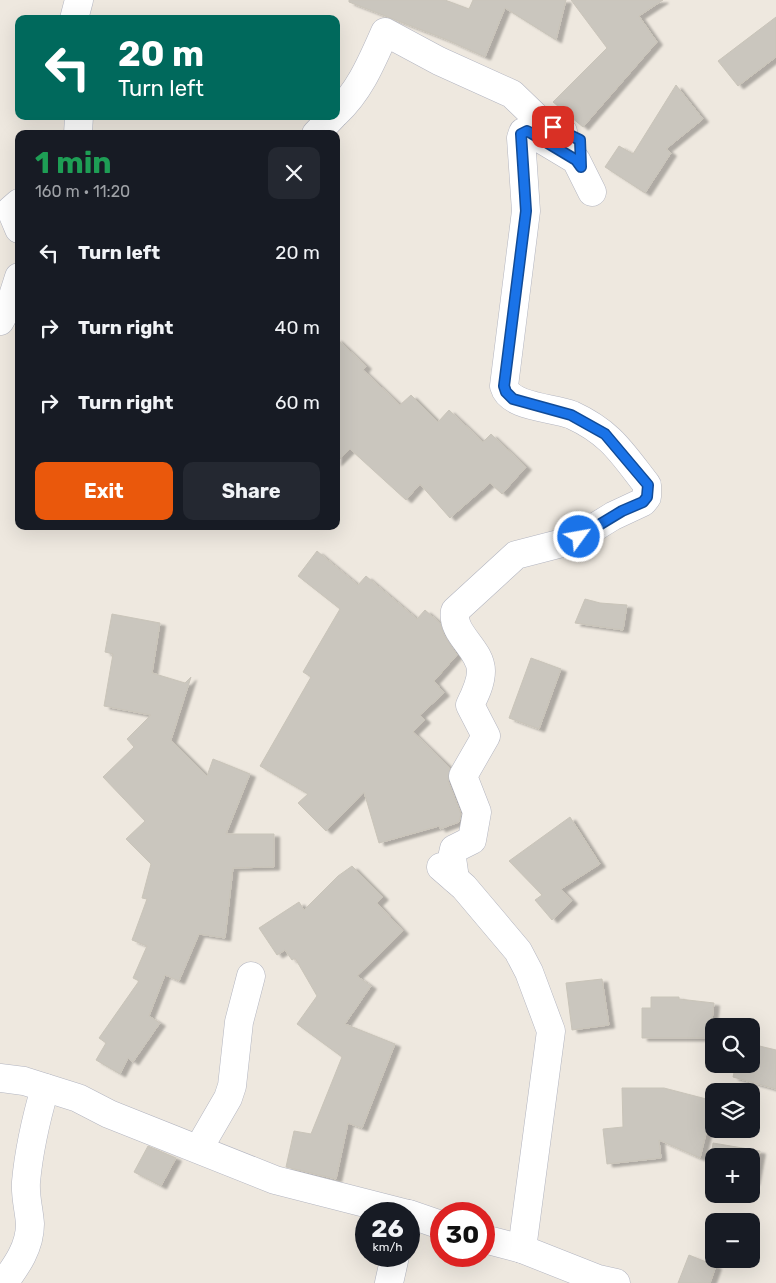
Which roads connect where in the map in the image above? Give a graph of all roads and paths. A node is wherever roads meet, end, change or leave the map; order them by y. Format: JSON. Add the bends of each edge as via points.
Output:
{"nodes":[{"id":1,"x":79,"y":0,"type":"edge"},
{"id":2,"x":75,"y":15,"type":"edge"},
{"id":3,"x":340,"y":109,"type":"edge"},
{"id":4,"x":328,"y":120,"type":"edge"},
{"id":5,"x":320,"y":130,"type":"edge"},
{"id":6,"x":581,"y":167,"type":"junction"},
{"id":7,"x":592,"y":192,"type":"dead end"},
{"id":8,"x":15,"y":206,"type":"edge"},
{"id":9,"x":15,"y":220,"type":"edge"},
{"id":10,"x":15,"y":290,"type":"edge"},
{"id":11,"x":0,"y":320,"type":"edge"},
{"id":12,"x":251,"y":976,"type":"dead end"},
{"id":13,"x":0,"y":1078,"type":"edge"},
{"id":14,"x":45,"y":1088,"type":"junction"},
{"id":15,"x":199,"y":1148,"type":"junction"},
{"id":16,"x":360,"y":1202,"type":"edge"},
{"id":17,"x":495,"y":1242,"type":"edge"},
{"id":18,"x":522,"y":1249,"type":"junction"},
{"id":19,"x":393,"y":1267,"type":"edge"},
{"id":20,"x":4,"y":1283,"type":"edge"},
{"id":21,"x":389,"y":1283,"type":"edge"},
{"id":22,"x":616,"y":1283,"type":"edge"}],
"edges":[{"from":1,"to":2,"type":"street"},
{"from":3,"to":6,"type":"street","via":[[369,69],[385,32],[512,94],[540,121],[580,140]]},
{"from":4,"to":5,"type":"street"},
{"from":6,"to":7,"type":"street"},
{"from":6,"to":18,"type":"street","via":[[576,160],[531,133],[521,134],[526,211],[504,386],[513,399],[571,415],[605,434],[648,485],[648,492],[643,502],[574,540],[520,552],[455,611],[455,622],[481,667],[480,680],[470,705],[486,736],[463,776],[478,812],[472,840],[454,849],[446,871],[518,951],[551,1031]]},
{"from":8,"to":9,"type":"street","via":[[11,210]]},
{"from":10,"to":11,"type":"street"},
{"from":12,"to":15,"type":"street","via":[[239,1022],[232,1086]]},
{"from":13,"to":14,"type":"street"},
{"from":14,"to":15,"type":"street","via":[[78,1098],[109,1114]]},
{"from":14,"to":20,"type":"street","via":[[30,1143],[25,1196],[30,1224],[27,1246]]},
{"from":15,"to":16,"type":"street","via":[[275,1180]]},
{"from":17,"to":18,"type":"street"},
{"from":18,"to":22,"type":"street"},
{"from":19,"to":21,"type":"street"}]}
